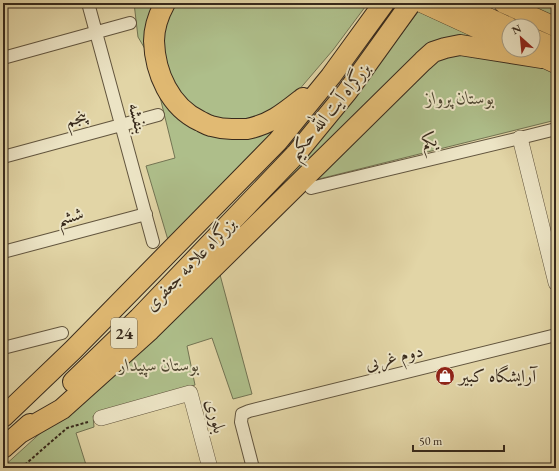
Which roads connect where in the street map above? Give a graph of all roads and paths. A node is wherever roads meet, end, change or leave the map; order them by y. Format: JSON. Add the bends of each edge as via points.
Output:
{"nodes":[{"id":1,"x":88,"y":3,"type":"edge"},
{"id":2,"x":165,"y":3,"type":"edge"},
{"id":3,"x":384,"y":3,"type":"edge"},
{"id":4,"x":412,"y":3,"type":"edge"},
{"id":5,"x":422,"y":3,"type":"edge"},
{"id":6,"x":457,"y":3,"type":"edge"},
{"id":7,"x":503,"y":3,"type":"edge"},
{"id":8,"x":130,"y":23,"type":"dead end"},
{"id":9,"x":501,"y":23,"type":"edge"},
{"id":10,"x":556,"y":27,"type":"edge"},
{"id":11,"x":96,"y":32,"type":"junction"},
{"id":12,"x":501,"y":39,"type":"edge"},
{"id":13,"x":545,"y":55,"type":"edge"},
{"id":14,"x":3,"y":58,"type":"edge"},
{"id":15,"x":331,"y":76,"type":"junction"},
{"id":16,"x":158,"y":115,"type":"dead end"},
{"id":17,"x":121,"y":125,"type":"junction"},
{"id":18,"x":556,"y":128,"type":"edge"},
{"id":19,"x":520,"y":138,"type":"junction"},
{"id":20,"x":3,"y":157,"type":"edge"},
{"id":21,"x":310,"y":188,"type":"dead end"},
{"id":22,"x":226,"y":195,"type":"joint"},
{"id":23,"x":239,"y":213,"type":"joint"},
{"id":24,"x":146,"y":214,"type":"junction"},
{"id":25,"x":153,"y":242,"type":"dead end"},
{"id":26,"x":3,"y":252,"type":"edge"},
{"id":27,"x":556,"y":283,"type":"edge"},
{"id":28,"x":62,"y":332,"type":"dead end"},
{"id":29,"x":556,"y":335,"type":"edge"},
{"id":30,"x":3,"y":348,"type":"edge"},
{"id":31,"x":3,"y":417,"type":"edge"},
{"id":32,"x":101,"y":418,"type":"joint"},
{"id":33,"x":20,"y":433,"type":"junction"},
{"id":34,"x":3,"y":448,"type":"edge"},
{"id":35,"x":21,"y":468,"type":"edge"},
{"id":36,"x":210,"y":468,"type":"edge"},
{"id":37,"x":253,"y":468,"type":"edge"}],
"edges":[{"from":1,"to":11,"type":"street","name":"بنفشه"},
{"from":2,"to":15,"type":"highway","via":[[154,40],[161,76],[174,101],[196,120],[224,129],[246,129],[264,124],[277,118]]},
{"from":3,"to":15,"type":"highway","name":"بزرگراه آیت الله حکیم","number":"24"},
{"from":4,"to":23,"type":"highway","name":"بزرگراه آیت الله حکیم","number":"24","via":[[347,92],[296,154]]},
{"from":5,"to":12,"type":"main road"},
{"from":6,"to":9,"type":"main road"},
{"from":7,"to":10,"type":"main road"},
{"from":8,"to":11,"type":"street"},
{"from":11,"to":14,"type":"street"},
{"from":11,"to":17,"type":"street","name":"بنفشه"},
{"from":13,"to":33,"type":"highway","via":[[460,45],[433,52],[150,330],[62,409]]},
{"from":15,"to":22,"type":"highway","name":"بزرگراه آیت الله حکیم","number":"24","via":[[278,141]]},
{"from":16,"to":17,"type":"street","name":"پنجم"},
{"from":17,"to":20,"type":"street","name":"پنجم"},
{"from":17,"to":24,"type":"street","name":"بنفشه"},
{"from":18,"to":19,"type":"street","name":"یکم"},
{"from":19,"to":21,"type":"street","name":"یکم"},
{"from":19,"to":27,"type":"street"},
{"from":22,"to":31,"type":"highway","name":"بزرگراه علامه جعفری","number":"24","via":[[74,350]]},
{"from":23,"to":33,"type":"highway","name":"بزرگراه علامه جعفری","number":"24","via":[[139,318]]},
{"from":24,"to":25,"type":"street","name":"بنفشه"},
{"from":24,"to":26,"type":"street","name":"ششم"},
{"from":28,"to":30,"type":"street"},
{"from":29,"to":37,"type":"street","name":"دوم غربی","via":[[242,414],[241,422]]},
{"from":32,"to":35,"type":"path","via":[[67,428]]},
{"from":32,"to":36,"type":"street","name":"بلوری","via":[[190,393]]},
{"from":33,"to":34,"type":"highway","name":"بزرگراه علامه جعفری","number":"24"}]}
